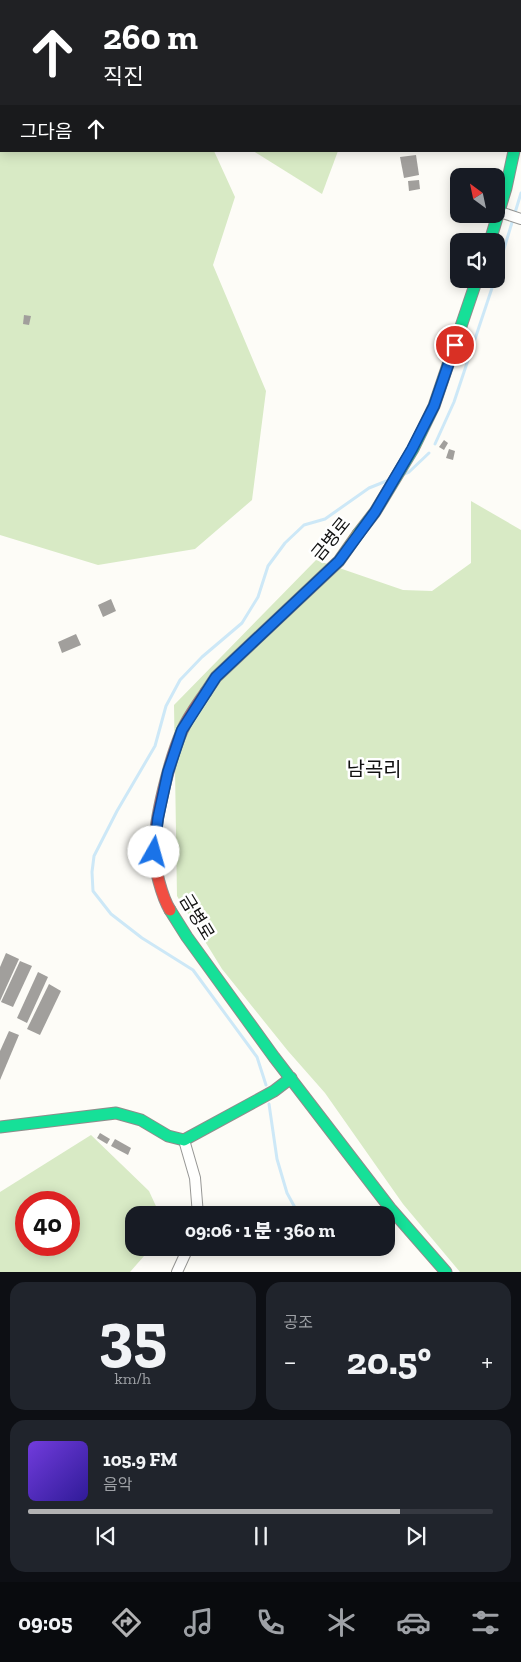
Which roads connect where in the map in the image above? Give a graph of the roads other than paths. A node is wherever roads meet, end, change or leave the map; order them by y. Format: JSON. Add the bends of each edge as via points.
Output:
{"nodes":[{"id":1,"x":514,"y":152,"type":"edge"},
{"id":2,"x":505,"y":198,"type":"edge"},
{"id":3,"x":505,"y":213,"type":"edge"},
{"id":4,"x":521,"y":219,"type":"edge"},
{"id":5,"x":474,"y":288,"type":"edge"},
{"id":6,"x":291,"y":1078,"type":"junction"},
{"id":7,"x":0,"y":1127,"type":"edge"},
{"id":8,"x":184,"y":1140,"type":"junction"},
{"id":9,"x":197,"y":1206,"type":"edge"},
{"id":10,"x":184,"y":1256,"type":"edge"},
{"id":11,"x":177,"y":1272,"type":"edge"},
{"id":12,"x":446,"y":1272,"type":"edge"}],
"edges":[{"from":1,"to":2,"type":"street"},
{"from":3,"to":4,"type":"street"},
{"from":5,"to":6,"type":"street","name":"금병로","via":[[434,406],[375,512],[339,561],[216,677],[182,730],[168,772],[154,852],[166,904]]},
{"from":6,"to":8,"type":"street","via":[[274,1091]]},
{"from":6,"to":12,"type":"street","name":"금병로","via":[[390,1208]]},
{"from":7,"to":8,"type":"street","via":[[116,1113],[141,1120],[168,1136]]},
{"from":8,"to":9,"type":"street","via":[[195,1178]]},
{"from":10,"to":11,"type":"street"}]}
